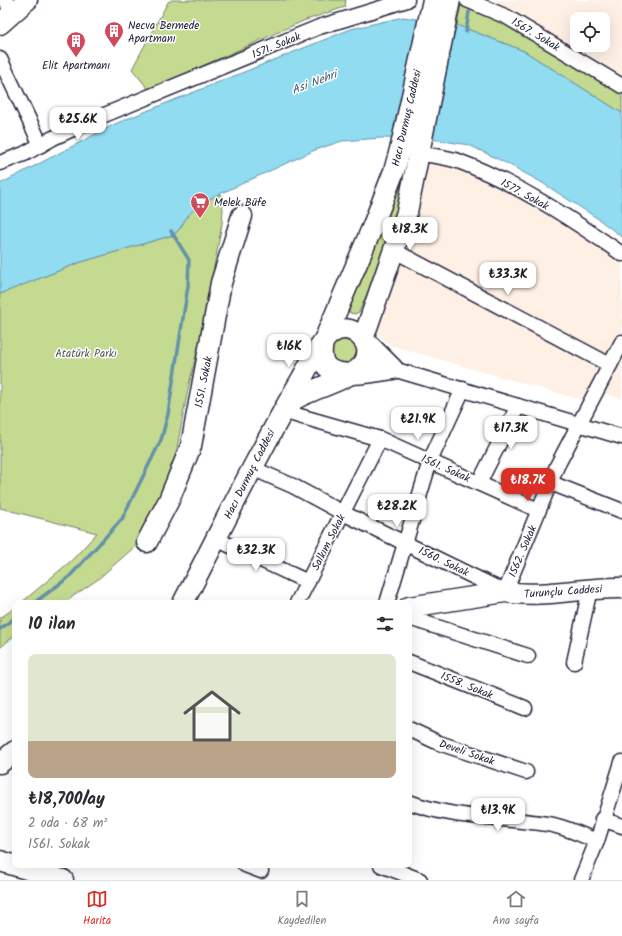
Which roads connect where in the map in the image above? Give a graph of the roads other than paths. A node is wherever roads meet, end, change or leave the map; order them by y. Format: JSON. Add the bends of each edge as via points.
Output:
{"nodes":[{"id":1,"x":27,"y":0,"type":"edge"},
{"id":2,"x":407,"y":0,"type":"edge"},
{"id":3,"x":442,"y":1,"type":"edge"},
{"id":4,"x":6,"y":12,"type":"edge"},
{"id":5,"x":0,"y":58,"type":"edge"},
{"id":6,"x":622,"y":86,"type":"edge"},
{"id":7,"x":41,"y":145,"type":"junction"},
{"id":8,"x":410,"y":150,"type":"junction"},
{"id":9,"x":0,"y":163,"type":"edge"},
{"id":10,"x":242,"y":216,"type":"dead end"},
{"id":11,"x":393,"y":250,"type":"junction"},
{"id":12,"x":622,"y":254,"type":"edge"},
{"id":13,"x":363,"y":339,"type":"junction"},
{"id":14,"x":622,"y":342,"type":"edge"},
{"id":15,"x":323,"y":343,"type":"junction"},
{"id":16,"x":610,"y":365,"type":"junction"},
{"id":17,"x":393,"y":369,"type":"junction"},
{"id":18,"x":349,"y":374,"type":"junction"},
{"id":19,"x":463,"y":389,"type":"junction"},
{"id":20,"x":518,"y":406,"type":"junction"},
{"id":21,"x":283,"y":410,"type":"junction"},
{"id":22,"x":579,"y":424,"type":"junction"},
{"id":23,"x":622,"y":438,"type":"edge"},
{"id":24,"x":380,"y":439,"type":"junction"},
{"id":25,"x":430,"y":461,"type":"junction"},
{"id":26,"x":252,"y":468,"type":"junction"},
{"id":27,"x":479,"y":483,"type":"junction"},
{"id":28,"x":551,"y":483,"type":"junction"},
{"id":29,"x":538,"y":510,"type":"junction"},
{"id":30,"x":622,"y":511,"type":"edge"},
{"id":31,"x":343,"y":513,"type":"junction"},
{"id":32,"x":216,"y":539,"type":"junction"},
{"id":33,"x":147,"y":542,"type":"dead end"},
{"id":34,"x":406,"y":542,"type":"junction"},
{"id":35,"x":308,"y":582,"type":"junction"},
{"id":36,"x":622,"y":588,"type":"edge"},
{"id":37,"x":590,"y":589,"type":"junction"},
{"id":38,"x":505,"y":592,"type":"junction"},
{"id":39,"x":185,"y":600,"type":"edge"},
{"id":40,"x":299,"y":600,"type":"edge"},
{"id":41,"x":389,"y":600,"type":"edge"},
{"id":42,"x":412,"y":607,"type":"edge"},
{"id":43,"x":412,"y":619,"type":"edge"},
{"id":44,"x":528,"y":656,"type":"dead end"},
{"id":45,"x":574,"y":662,"type":"dead end"},
{"id":46,"x":412,"y":663,"type":"edge"},
{"id":47,"x":525,"y":708,"type":"dead end"},
{"id":48,"x":412,"y":730,"type":"edge"},
{"id":49,"x":622,"y":762,"type":"edge"},
{"id":50,"x":526,"y":772,"type":"dead end"},
{"id":51,"x":412,"y":803,"type":"edge"},
{"id":52,"x":602,"y":819,"type":"junction"},
{"id":53,"x":622,"y":826,"type":"edge"},
{"id":54,"x":597,"y":840,"type":"junction"},
{"id":55,"x":0,"y":861,"type":"edge"},
{"id":56,"x":12,"y":865,"type":"edge"},
{"id":57,"x":23,"y":868,"type":"edge"},
{"id":58,"x":389,"y":868,"type":"edge"},
{"id":59,"x":63,"y":880,"type":"edge"},
{"id":60,"x":420,"y":880,"type":"edge"},
{"id":61,"x":581,"y":880,"type":"edge"}],
"edges":[{"from":1,"to":4,"type":"main road"},
{"from":2,"to":7,"type":"street","name":"1571. Sokak","via":[[319,27]]},
{"from":3,"to":6,"type":"street","name":"1567. Sokak","via":[[507,17]]},
{"from":3,"to":8,"type":"main road","name":"Hacı Durmuş Caddesi"},
{"from":5,"to":7,"type":"street"},
{"from":7,"to":9,"type":"street","name":"1571. Sokak"},
{"from":8,"to":11,"type":"main road","name":"Hacı Durmuş Caddesi","via":[[407,212]]},
{"from":8,"to":12,"type":"street","name":"1577. Sokak","via":[[456,161],[520,188]]},
{"from":8,"to":15,"type":"main road","name":"Hacı Durmuş Caddesi","via":[[372,228]]},
{"from":10,"to":33,"type":"main road","name":"1551. Sokak","via":[[221,283],[191,446],[169,500]]},
{"from":11,"to":13,"type":"main road","name":"Hacı Durmuş Caddesi"},
{"from":11,"to":16,"type":"street"},
{"from":13,"to":15,"type":"main road","name":"Hacı Durmuş Caddesi","via":[[354,331],[339,329],[332,332]]},
{"from":13,"to":17,"type":"main road"},
{"from":13,"to":18,"type":"main road","name":"Hacı Durmuş Caddesi","via":[[366,347],[365,360],[358,370]]},
{"from":14,"to":16,"type":"street","name":"1562. Sokak"},
{"from":15,"to":18,"type":"main road","name":"Hacı Durmuş Caddesi","via":[[321,350],[325,365],[337,374]]},
{"from":15,"to":21,"type":"main road","name":"Hacı Durmuş Caddesi"},
{"from":16,"to":22,"type":"street","name":"1562. Sokak"},
{"from":17,"to":18,"type":"main road"},
{"from":17,"to":19,"type":"street"},
{"from":18,"to":21,"type":"main road","name":"Hacı Durmuş Caddesi","via":[[294,400]]},
{"from":19,"to":20,"type":"street"},
{"from":19,"to":25,"type":"street"},
{"from":20,"to":22,"type":"street"},
{"from":20,"to":27,"type":"street"},
{"from":21,"to":24,"type":"street","name":"1561. Sokak"},
{"from":21,"to":26,"type":"main road","name":"Hacı Durmuş Caddesi"},
{"from":22,"to":23,"type":"street"},
{"from":22,"to":28,"type":"street","name":"1562. Sokak"},
{"from":24,"to":25,"type":"street","name":"1561. Sokak"},
{"from":24,"to":31,"type":"street","name":"Salkım Sokak"},
{"from":25,"to":27,"type":"street","name":"1561. Sokak"},
{"from":25,"to":34,"type":"street"},
{"from":26,"to":31,"type":"street","name":"1560. Sokak","via":[[293,486]]},
{"from":26,"to":32,"type":"main road","name":"Hacı Durmuş Caddesi"},
{"from":27,"to":29,"type":"street","name":"1561. Sokak"},
{"from":28,"to":29,"type":"street","name":"1562. Sokak"},
{"from":28,"to":30,"type":"street"},
{"from":29,"to":38,"type":"street","name":"1562. Sokak"},
{"from":31,"to":34,"type":"street","name":"1560. Sokak"},
{"from":31,"to":35,"type":"street","name":"Salkım Sokak"},
{"from":32,"to":35,"type":"street"},
{"from":32,"to":39,"type":"main road","name":"Hacı Durmuş Caddesi"},
{"from":34,"to":38,"type":"street","name":"1560. Sokak"},
{"from":34,"to":41,"type":"street"},
{"from":35,"to":40,"type":"street","name":"Salkım Sokak"},
{"from":36,"to":37,"type":"main road","name":"Turunçlu Caddesi"},
{"from":37,"to":38,"type":"main road","name":"Turunçlu Caddesi","via":[[554,594]]},
{"from":37,"to":45,"type":"street"},
{"from":38,"to":42,"type":"main road","name":"Turunçlu Caddesi"},
{"from":43,"to":44,"type":"street"},
{"from":46,"to":47,"type":"street","name":"1558. Sokak"},
{"from":48,"to":50,"type":"street","name":"Develi Sokak","via":[[439,743]]},
{"from":49,"to":52,"type":"street"},
{"from":51,"to":54,"type":"street","via":[[437,811],[549,824]]},
{"from":52,"to":53,"type":"street"},
{"from":52,"to":54,"type":"street"},
{"from":54,"to":61,"type":"street"},
{"from":55,"to":56,"type":"main road"},
{"from":57,"to":59,"type":"main road"},
{"from":58,"to":60,"type":"street"}]}
